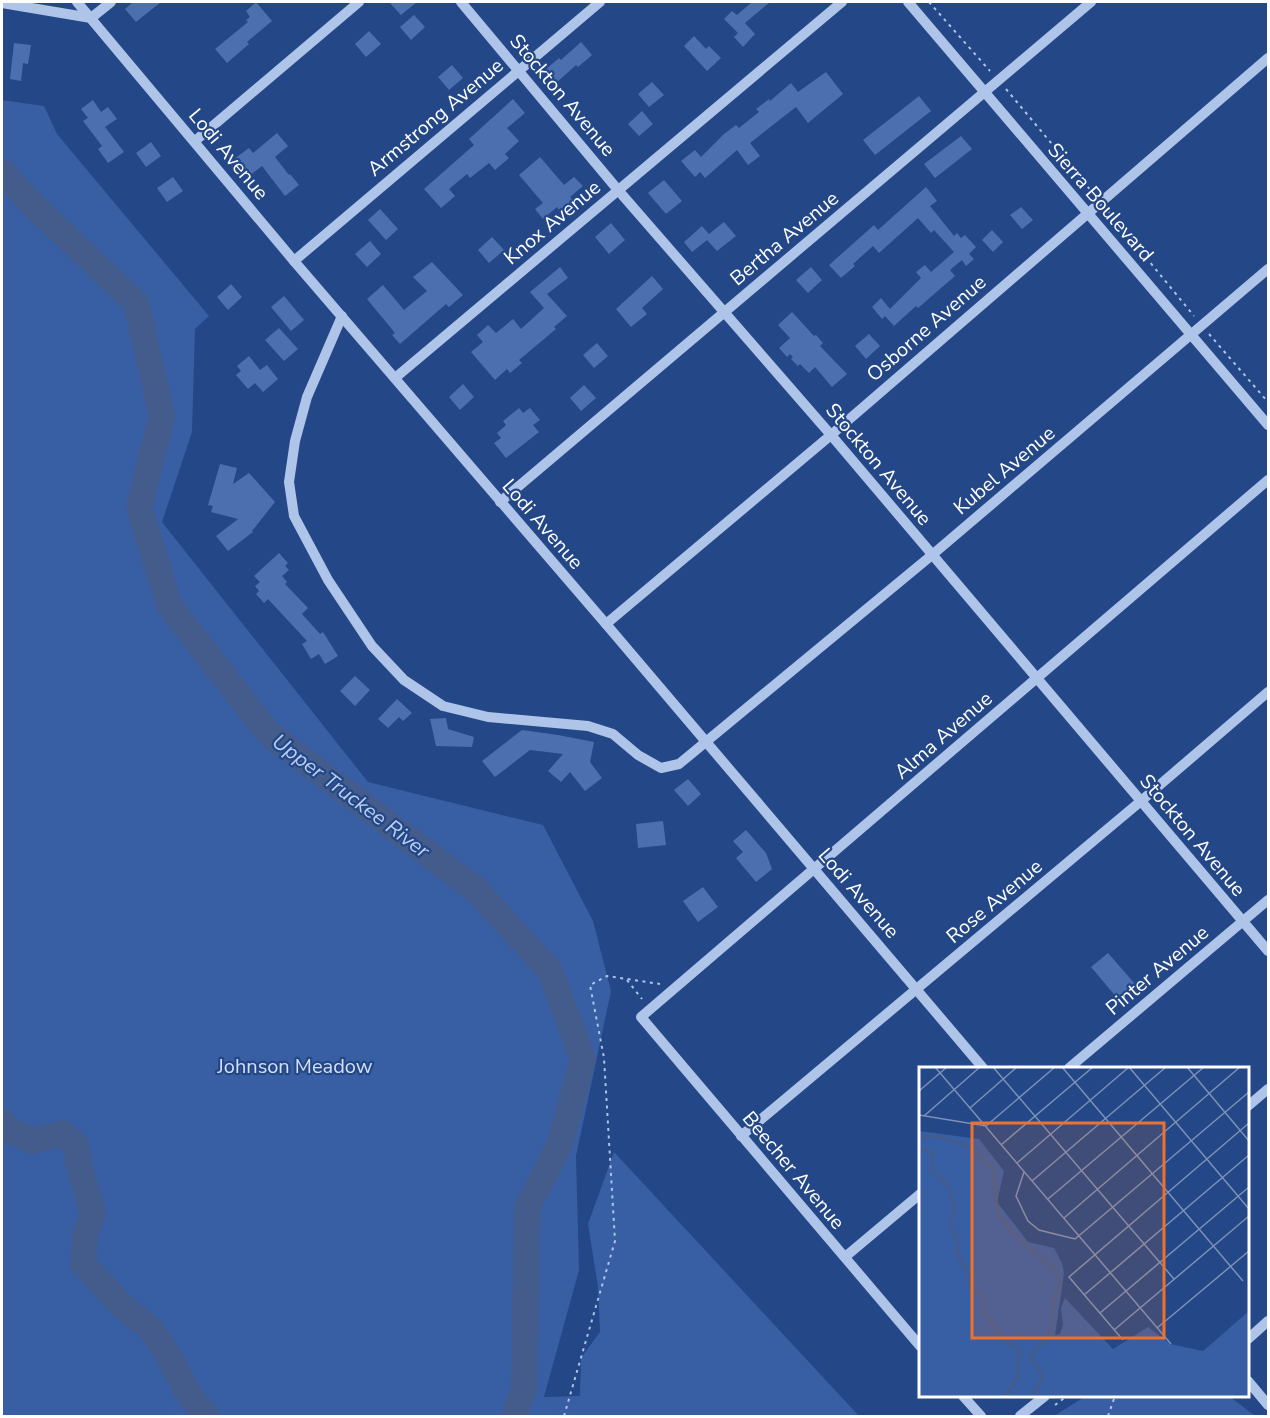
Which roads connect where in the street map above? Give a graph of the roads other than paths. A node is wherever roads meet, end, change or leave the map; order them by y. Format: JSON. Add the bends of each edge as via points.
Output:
{"nodes":[{"id":1,"x":77,"y":2,"type":"edge"},
{"id":2,"x":111,"y":2,"type":"edge"},
{"id":3,"x":359,"y":2,"type":"edge"},
{"id":4,"x":461,"y":2,"type":"edge"},
{"id":5,"x":600,"y":2,"type":"edge"},
{"id":6,"x":842,"y":2,"type":"edge"},
{"id":7,"x":908,"y":2,"type":"edge"},
{"id":8,"x":1090,"y":2,"type":"edge"},
{"id":9,"x":2,"y":3,"type":"edge"},
{"id":10,"x":91,"y":18,"type":"junction"},
{"id":11,"x":1269,"y":58,"type":"edge"},
{"id":12,"x":519,"y":69,"type":"junction"},
{"id":13,"x":984,"y":93,"type":"junction"},
{"id":14,"x":195,"y":141,"type":"junction"},
{"id":15,"x":618,"y":190,"type":"junction"},
{"id":16,"x":1088,"y":213,"type":"junction"},
{"id":17,"x":294,"y":261,"type":"junction"},
{"id":18,"x":1269,"y":269,"type":"edge"},
{"id":19,"x":725,"y":311,"type":"junction"},
{"id":20,"x":342,"y":316,"type":"junction"},
{"id":21,"x":1191,"y":334,"type":"junction"},
{"id":22,"x":395,"y":378,"type":"junction"},
{"id":23,"x":1269,"y":425,"type":"edge"},
{"id":24,"x":831,"y":435,"type":"junction"},
{"id":25,"x":1269,"y":480,"type":"edge"},
{"id":26,"x":500,"y":502,"type":"junction"},
{"id":27,"x":932,"y":555,"type":"junction"},
{"id":28,"x":606,"y":624,"type":"junction"},
{"id":29,"x":1037,"y":678,"type":"junction"},
{"id":30,"x":1269,"y":692,"type":"edge"},
{"id":31,"x":706,"y":742,"type":"junction"},
{"id":32,"x":1142,"y":801,"type":"junction"},
{"id":33,"x":814,"y":870,"type":"junction"},
{"id":34,"x":1269,"y":900,"type":"edge"},
{"id":35,"x":1243,"y":921,"type":"junction"},
{"id":36,"x":1269,"y":951,"type":"edge"},
{"id":37,"x":917,"y":989,"type":"junction"},
{"id":38,"x":641,"y":1017,"type":"joint"},
{"id":39,"x":982,"y":1067,"type":"edge"},
{"id":40,"x":1070,"y":1067,"type":"edge"},
{"id":41,"x":1269,"y":1089,"type":"edge"},
{"id":42,"x":1249,"y":1105,"type":"edge"},
{"id":43,"x":741,"y":1136,"type":"junction"},
{"id":44,"x":919,"y":1196,"type":"edge"},
{"id":45,"x":845,"y":1257,"type":"junction"},
{"id":46,"x":1269,"y":1321,"type":"edge"},
{"id":47,"x":1249,"y":1338,"type":"edge"},
{"id":48,"x":919,"y":1345,"type":"edge"},
{"id":49,"x":1249,"y":1382,"type":"edge"},
{"id":50,"x":965,"y":1397,"type":"edge"},
{"id":51,"x":1043,"y":1397,"type":"edge"},
{"id":52,"x":1269,"y":1405,"type":"edge"},
{"id":53,"x":981,"y":1416,"type":"edge"},
{"id":54,"x":1020,"y":1416,"type":"edge"}],
"edges":[{"from":1,"to":10,"type":"street","name":"Lodi Avenue"},
{"from":2,"to":10,"type":"street"},
{"from":3,"to":14,"type":"street"},
{"from":4,"to":12,"type":"street","name":"Stockton Avenue"},
{"from":5,"to":12,"type":"street","name":"Armstrong Avenue"},
{"from":6,"to":15,"type":"street","name":"Knox Avenue"},
{"from":7,"to":13,"type":"street","name":"Sierra Boulevard"},
{"from":8,"to":13,"type":"street","name":"Bertha Avenue"},
{"from":9,"to":10,"type":"street"},
{"from":10,"to":14,"type":"street","name":"Lodi Avenue"},
{"from":11,"to":16,"type":"street","name":"Osborne Avenue"},
{"from":12,"to":15,"type":"street","name":"Stockton Avenue"},
{"from":12,"to":17,"type":"street","name":"Armstrong Avenue"},
{"from":13,"to":16,"type":"street","name":"Sierra Boulevard"},
{"from":13,"to":19,"type":"street","name":"Bertha Avenue"},
{"from":14,"to":17,"type":"street","name":"Lodi Avenue"},
{"from":15,"to":19,"type":"street","name":"Stockton Avenue"},
{"from":15,"to":22,"type":"street","name":"Knox Avenue"},
{"from":16,"to":21,"type":"street","name":"Sierra Boulevard"},
{"from":16,"to":24,"type":"street","name":"Osborne Avenue"},
{"from":17,"to":20,"type":"street","name":"Lodi Avenue"},
{"from":18,"to":21,"type":"street","name":"Kubel Avenue"},
{"from":19,"to":24,"type":"street","name":"Stockton Avenue"},
{"from":19,"to":26,"type":"street","name":"Bertha Avenue"},
{"from":20,"to":22,"type":"street","name":"Lodi Avenue"},
{"from":20,"to":31,"type":"street","name":"Kubel Avenue","via":[[307,397],[295,441],[290,482],[294,516],[328,580],[372,646],[404,680],[443,706],[488,717],[588,726],[614,734],[661,768],[679,764]]},
{"from":21,"to":23,"type":"street","name":"Sierra Boulevard"},
{"from":21,"to":27,"type":"street","name":"Kubel Avenue"},
{"from":22,"to":26,"type":"street","name":"Lodi Avenue"},
{"from":24,"to":27,"type":"street","name":"Stockton Avenue"},
{"from":24,"to":28,"type":"street","name":"Osborne Avenue"},
{"from":25,"to":29,"type":"street","name":"Alma Avenue"},
{"from":26,"to":28,"type":"street","name":"Lodi Avenue"},
{"from":27,"to":29,"type":"street","name":"Stockton Avenue"},
{"from":27,"to":31,"type":"street","name":"Kubel Avenue"},
{"from":28,"to":31,"type":"street","name":"Lodi Avenue"},
{"from":29,"to":32,"type":"street","name":"Stockton Avenue"},
{"from":29,"to":33,"type":"street","name":"Alma Avenue"},
{"from":30,"to":32,"type":"street","name":"Rose Avenue"},
{"from":31,"to":33,"type":"street","name":"Lodi Avenue"},
{"from":32,"to":35,"type":"street","name":"Stockton Avenue"},
{"from":32,"to":37,"type":"street","name":"Rose Avenue"},
{"from":33,"to":37,"type":"street","name":"Lodi Avenue"},
{"from":33,"to":38,"type":"street","name":"Alma Avenue"},
{"from":34,"to":35,"type":"street","name":"Pinter Avenue"},
{"from":35,"to":36,"type":"street","name":"Stockton Avenue"},
{"from":35,"to":40,"type":"street","name":"Pinter Avenue"},
{"from":37,"to":39,"type":"street","name":"Lodi Avenue"},
{"from":37,"to":43,"type":"street","name":"Rose Avenue"},
{"from":38,"to":43,"type":"street","name":"Beecher Avenue"},
{"from":41,"to":42,"type":"street"},
{"from":43,"to":45,"type":"street","name":"Beecher Avenue"},
{"from":44,"to":45,"type":"street"},
{"from":45,"to":48,"type":"street","name":"Beecher Avenue"},
{"from":46,"to":47,"type":"street"},
{"from":49,"to":52,"type":"street"},
{"from":50,"to":53,"type":"street"},
{"from":51,"to":54,"type":"street"}]}
